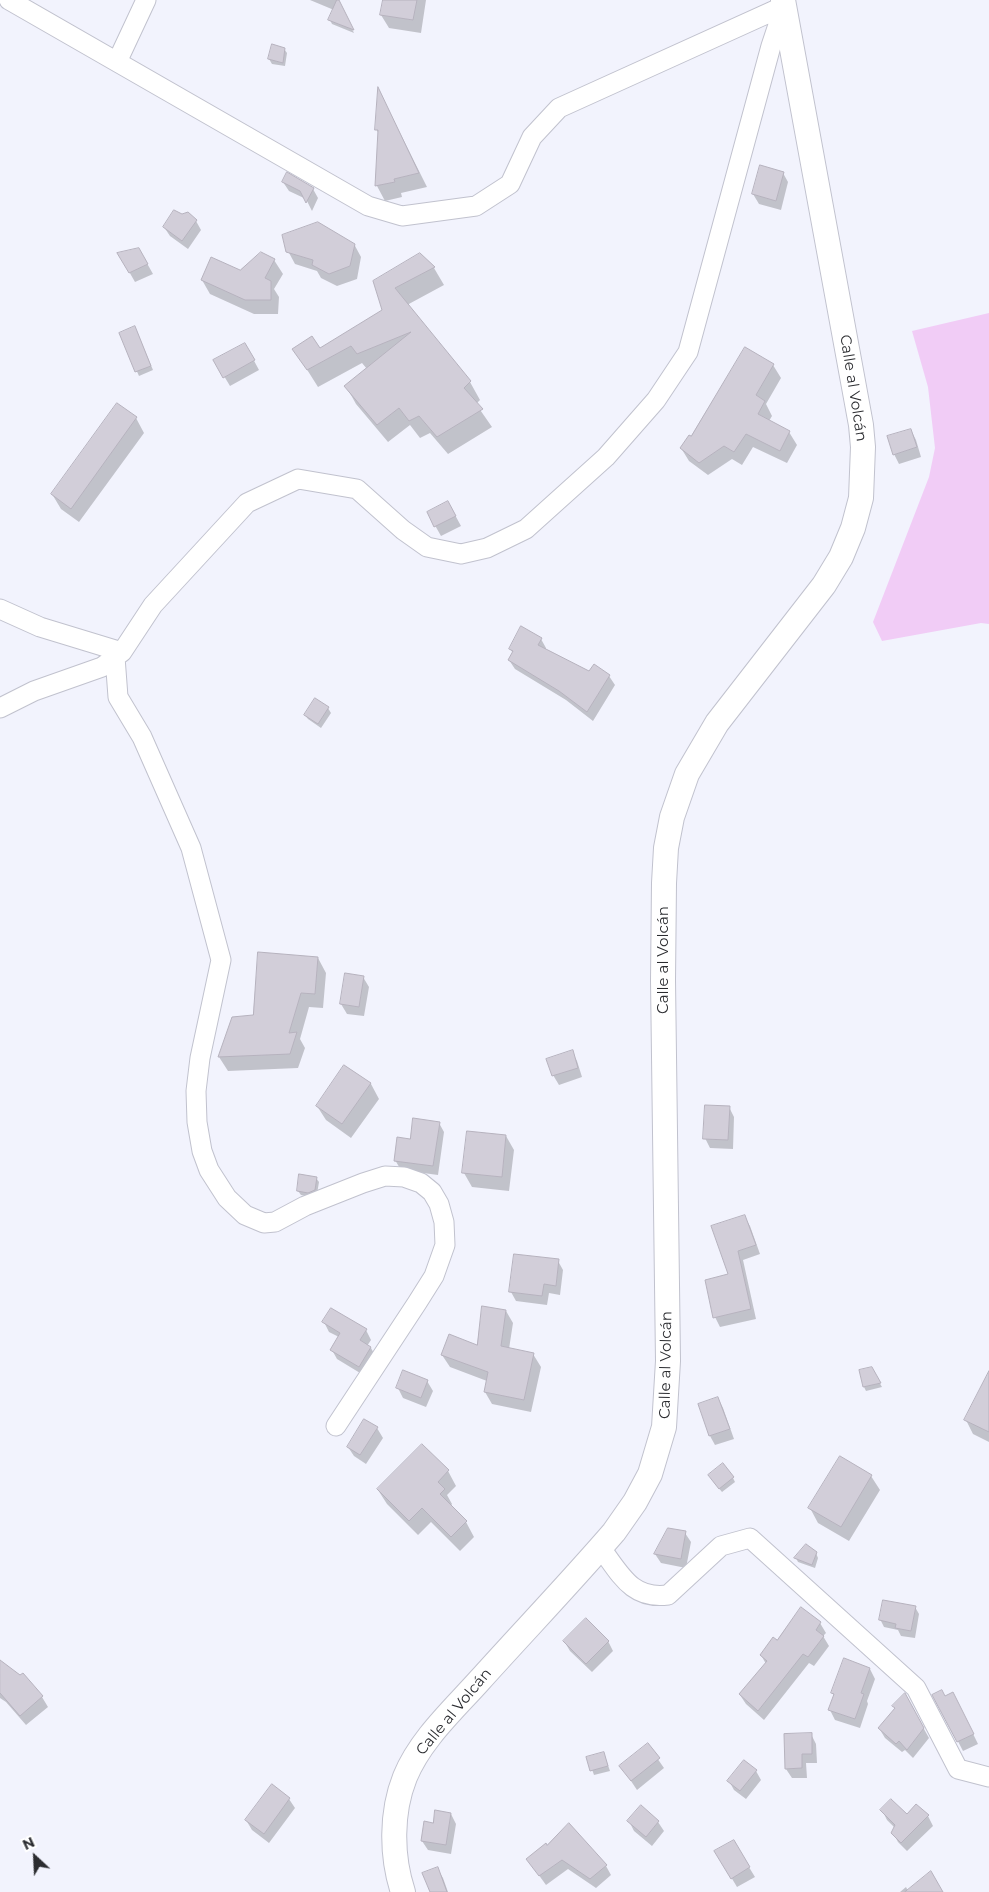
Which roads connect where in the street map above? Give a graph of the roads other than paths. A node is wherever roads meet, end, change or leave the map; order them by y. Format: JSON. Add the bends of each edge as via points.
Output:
{"nodes":[{"id":1,"x":9,"y":0,"type":"edge"},
{"id":2,"x":146,"y":0,"type":"edge"},
{"id":3,"x":784,"y":3,"type":"edge"},
{"id":4,"x":117,"y":62,"type":"junction"},
{"id":5,"x":0,"y":609,"type":"edge"},
{"id":6,"x":118,"y":654,"type":"junction"},
{"id":7,"x":0,"y":708,"type":"edge"},
{"id":8,"x":336,"y":1426,"type":"dead end"},
{"id":9,"x":600,"y":1547,"type":"junction"},
{"id":10,"x":989,"y":1777,"type":"edge"},
{"id":11,"x":403,"y":1892,"type":"edge"}],
"edges":[{"from":1,"to":4,"type":"street"},
{"from":2,"to":4,"type":"street"},
{"from":3,"to":4,"type":"street","via":[[559,108],[532,137],[510,184],[476,206],[402,216],[368,206]]},
{"from":3,"to":6,"type":"street","via":[[688,352],[656,400],[606,457],[526,529],[487,548],[461,554],[427,547],[357,489],[298,479],[247,502],[153,605]]},
{"from":3,"to":9,"type":"street","name":"Calle al Volcán","via":[[861,425],[860,498],[853,528],[833,572],[717,723],[687,774],[672,817],[666,848],[664,892],[668,1361],[664,1427],[643,1488]]},
{"from":5,"to":6,"type":"street","via":[[40,627]]},
{"from":6,"to":7,"type":"street","via":[[102,667],[34,691]]},
{"from":6,"to":8,"type":"street","via":[[118,697],[142,737],[191,848],[221,960],[196,1092],[197,1122],[209,1170],[227,1198],[245,1215],[264,1223],[275,1222],[305,1206],[385,1176],[421,1183],[439,1204],[445,1246],[434,1276]]},
{"from":9,"to":10,"type":"street","via":[[631,1588],[657,1597],[668,1595],[721,1546],[750,1538],[916,1688],[958,1769]]},
{"from":9,"to":11,"type":"street","name":"Calle al Volcán","via":[[442,1722],[411,1764],[395,1821],[396,1862]]}]}
